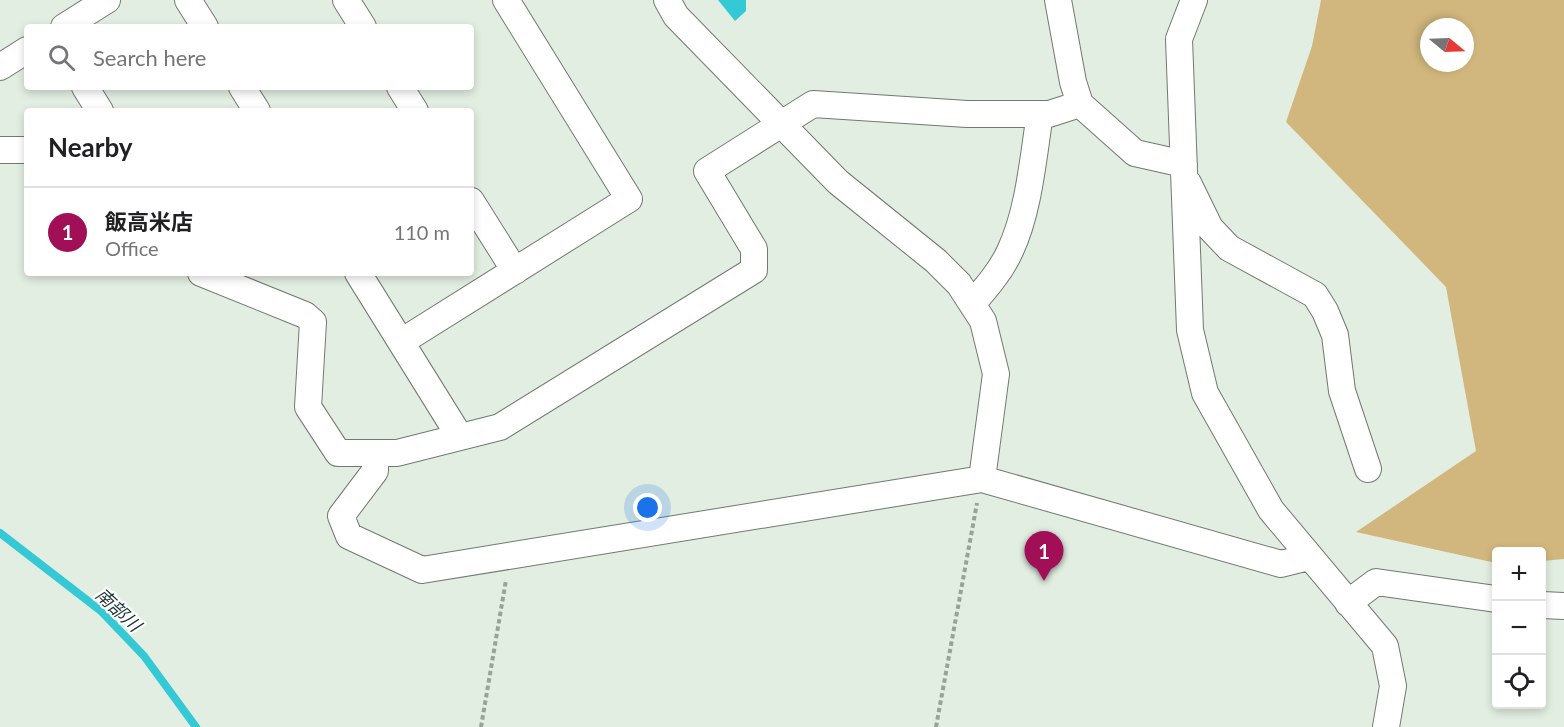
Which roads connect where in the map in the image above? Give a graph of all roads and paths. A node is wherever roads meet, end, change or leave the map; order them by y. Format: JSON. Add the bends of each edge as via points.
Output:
{"nodes":[{"id":1,"x":107,"y":0,"type":"edge"},
{"id":2,"x":188,"y":0,"type":"edge"},
{"id":3,"x":346,"y":0,"type":"edge"},
{"id":4,"x":506,"y":0,"type":"edge"},
{"id":5,"x":667,"y":0,"type":"edge"},
{"id":6,"x":1059,"y":0,"type":"edge"},
{"id":7,"x":1194,"y":0,"type":"edge"},
{"id":8,"x":69,"y":24,"type":"edge"},
{"id":9,"x":203,"y":24,"type":"edge"},
{"id":10,"x":361,"y":24,"type":"edge"},
{"id":11,"x":24,"y":52,"type":"edge"},
{"id":12,"x":0,"y":67,"type":"edge"},
{"id":13,"x":87,"y":90,"type":"edge"},
{"id":14,"x":244,"y":90,"type":"edge"},
{"id":15,"x":402,"y":90,"type":"edge"},
{"id":16,"x":1080,"y":104,"type":"junction"},
{"id":17,"x":98,"y":108,"type":"edge"},
{"id":18,"x":255,"y":108,"type":"edge"},
{"id":19,"x":413,"y":108,"type":"edge"},
{"id":20,"x":1040,"y":114,"type":"junction"},
{"id":21,"x":781,"y":124,"type":"junction"},
{"id":22,"x":0,"y":150,"type":"edge"},
{"id":23,"x":24,"y":150,"type":"edge"},
{"id":24,"x":1184,"y":169,"type":"junction"},
{"id":25,"x":474,"y":206,"type":"edge"},
{"id":26,"x":515,"y":271,"type":"junction"},
{"id":27,"x":208,"y":276,"type":"edge"},
{"id":28,"x":360,"y":276,"type":"edge"},
{"id":29,"x":972,"y":304,"type":"junction"},
{"id":30,"x":401,"y":342,"type":"junction"},
{"id":31,"x":460,"y":437,"type":"junction"},
{"id":32,"x":375,"y":453,"type":"junction"},
{"id":33,"x":1368,"y":470,"type":"dead end"},
{"id":34,"x":982,"y":479,"type":"junction"},
{"id":35,"x":510,"y":556,"type":"junction"},
{"id":36,"x":1309,"y":557,"type":"junction"},
{"id":37,"x":1492,"y":598,"type":"edge"},
{"id":38,"x":1348,"y":603,"type":"junction"},
{"id":39,"x":1546,"y":605,"type":"edge"},
{"id":40,"x":1564,"y":606,"type":"edge"},
{"id":41,"x":481,"y":727,"type":"edge"},
{"id":42,"x":936,"y":727,"type":"edge"},
{"id":43,"x":1386,"y":727,"type":"edge"}],
"edges":[{"from":1,"to":8,"type":"street"},
{"from":2,"to":9,"type":"street"},
{"from":3,"to":10,"type":"street"},
{"from":4,"to":26,"type":"street","via":[[629,199]]},
{"from":5,"to":21,"type":"street","via":[[676,16]]},
{"from":6,"to":16,"type":"street"},
{"from":7,"to":24,"type":"street","via":[[1179,39]]},
{"from":11,"to":12,"type":"street"},
{"from":13,"to":17,"type":"street"},
{"from":14,"to":18,"type":"street"},
{"from":15,"to":19,"type":"street"},
{"from":16,"to":20,"type":"street"},
{"from":16,"to":24,"type":"street","via":[[1135,153]]},
{"from":20,"to":21,"type":"street","via":[[967,114],[813,104]]},
{"from":20,"to":29,"type":"street","via":[[1022,220],[1010,252]]},
{"from":21,"to":29,"type":"street","via":[[838,182],[936,261]]},
{"from":21,"to":31,"type":"street","via":[[707,171],[754,249],[754,270],[500,427]]},
{"from":22,"to":23,"type":"street"},
{"from":24,"to":33,"type":"street","via":[[1210,228],[1229,248],[1315,295],[1325,311],[1335,335],[1342,391]]},
{"from":24,"to":36,"type":"street","via":[[1190,330],[1204,393],[1271,510]]},
{"from":25,"to":26,"type":"street"},
{"from":26,"to":30,"type":"street"},
{"from":27,"to":32,"type":"street","via":[[305,315],[313,322],[308,407],[338,453]]},
{"from":28,"to":30,"type":"street"},
{"from":29,"to":34,"type":"street","via":[[983,321],[996,374]]},
{"from":30,"to":31,"type":"street"},
{"from":31,"to":32,"type":"street","via":[[397,453]]},
{"from":32,"to":35,"type":"street","via":[[375,471],[341,516],[349,536],[422,570]]},
{"from":34,"to":35,"type":"street"},
{"from":34,"to":36,"type":"street","via":[[1281,564]]},
{"from":34,"to":42,"type":"path"},
{"from":35,"to":41,"type":"path"},
{"from":36,"to":38,"type":"street"},
{"from":37,"to":38,"type":"street","via":[[1376,582]]},
{"from":38,"to":43,"type":"street","via":[[1385,646],[1393,686]]},
{"from":39,"to":40,"type":"street"}]}
